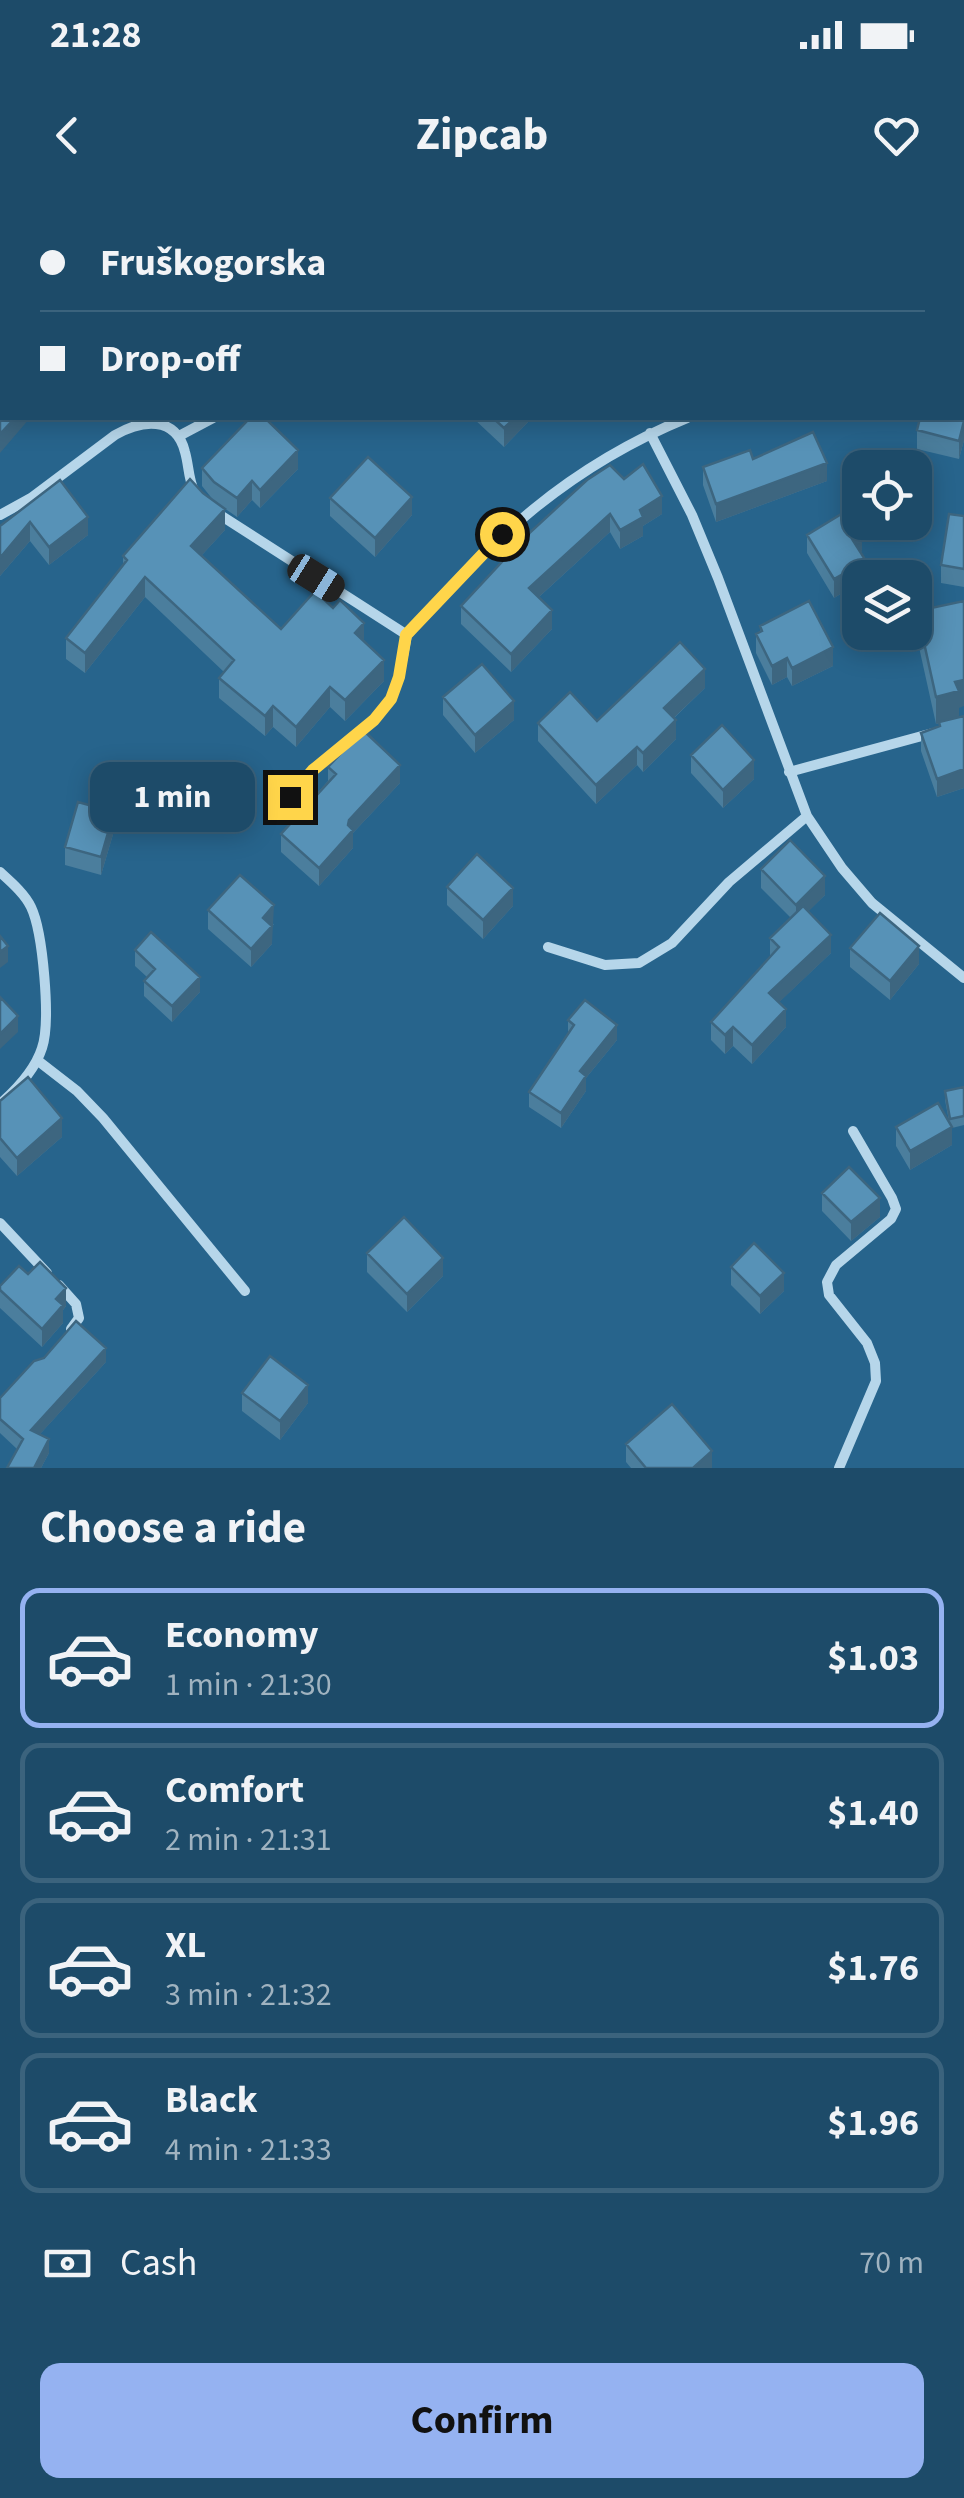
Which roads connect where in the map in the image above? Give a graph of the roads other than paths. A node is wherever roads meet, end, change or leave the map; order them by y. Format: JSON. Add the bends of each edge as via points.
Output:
{"nodes":[{"id":1,"x":209,"y":420,"type":"edge"},
{"id":2,"x":683,"y":420,"type":"edge"},
{"id":3,"x":650,"y":432,"type":"junction"},
{"id":4,"x":179,"y":436,"type":"junction"},
{"id":5,"x":0,"y":514,"type":"edge"},
{"id":6,"x":406,"y":635,"type":"junction"},
{"id":7,"x":946,"y":729,"type":"edge"},
{"id":8,"x":789,"y":772,"type":"junction"},
{"id":9,"x":290,"y":797,"type":"dead end"},
{"id":10,"x":807,"y":816,"type":"junction"},
{"id":11,"x":0,"y":872,"type":"edge"},
{"id":12,"x":548,"y":947,"type":"dead end"},
{"id":13,"x":964,"y":978,"type":"edge"},
{"id":14,"x":37,"y":1060,"type":"junction"},
{"id":15,"x":0,"y":1104,"type":"edge"},
{"id":16,"x":853,"y":1131,"type":"dead end"},
{"id":17,"x":0,"y":1223,"type":"edge"},
{"id":18,"x":245,"y":1291,"type":"dead end"},
{"id":19,"x":58,"y":1344,"type":"edge"},
{"id":20,"x":839,"y":1468,"type":"edge"}],
"edges":[{"from":1,"to":4,"type":"street"},
{"from":2,"to":3,"type":"street"},
{"from":3,"to":6,"type":"street","via":[[592,463],[502,534]]},
{"from":3,"to":8,"type":"street","via":[[692,514]]},
{"from":4,"to":5,"type":"street","via":[[166,425],[130,426]]},
{"from":4,"to":6,"type":"street","via":[[188,476],[204,502]]},
{"from":6,"to":9,"type":"street","via":[[391,699]]},
{"from":7,"to":8,"type":"street"},
{"from":8,"to":10,"type":"street"},
{"from":10,"to":12,"type":"street","via":[[729,882],[672,943],[640,963],[605,965]]},
{"from":10,"to":13,"type":"street","via":[[872,904]]},
{"from":11,"to":14,"type":"street","via":[[31,905],[40,938],[45,1019]]},
{"from":14,"to":15,"type":"street"},
{"from":14,"to":18,"type":"street","via":[[103,1118]]},
{"from":16,"to":20,"type":"street","via":[[896,1210],[836,1264],[828,1282],[830,1295],[867,1343],[876,1380]]},
{"from":17,"to":19,"type":"street","via":[[76,1304],[79,1318]]}]}
